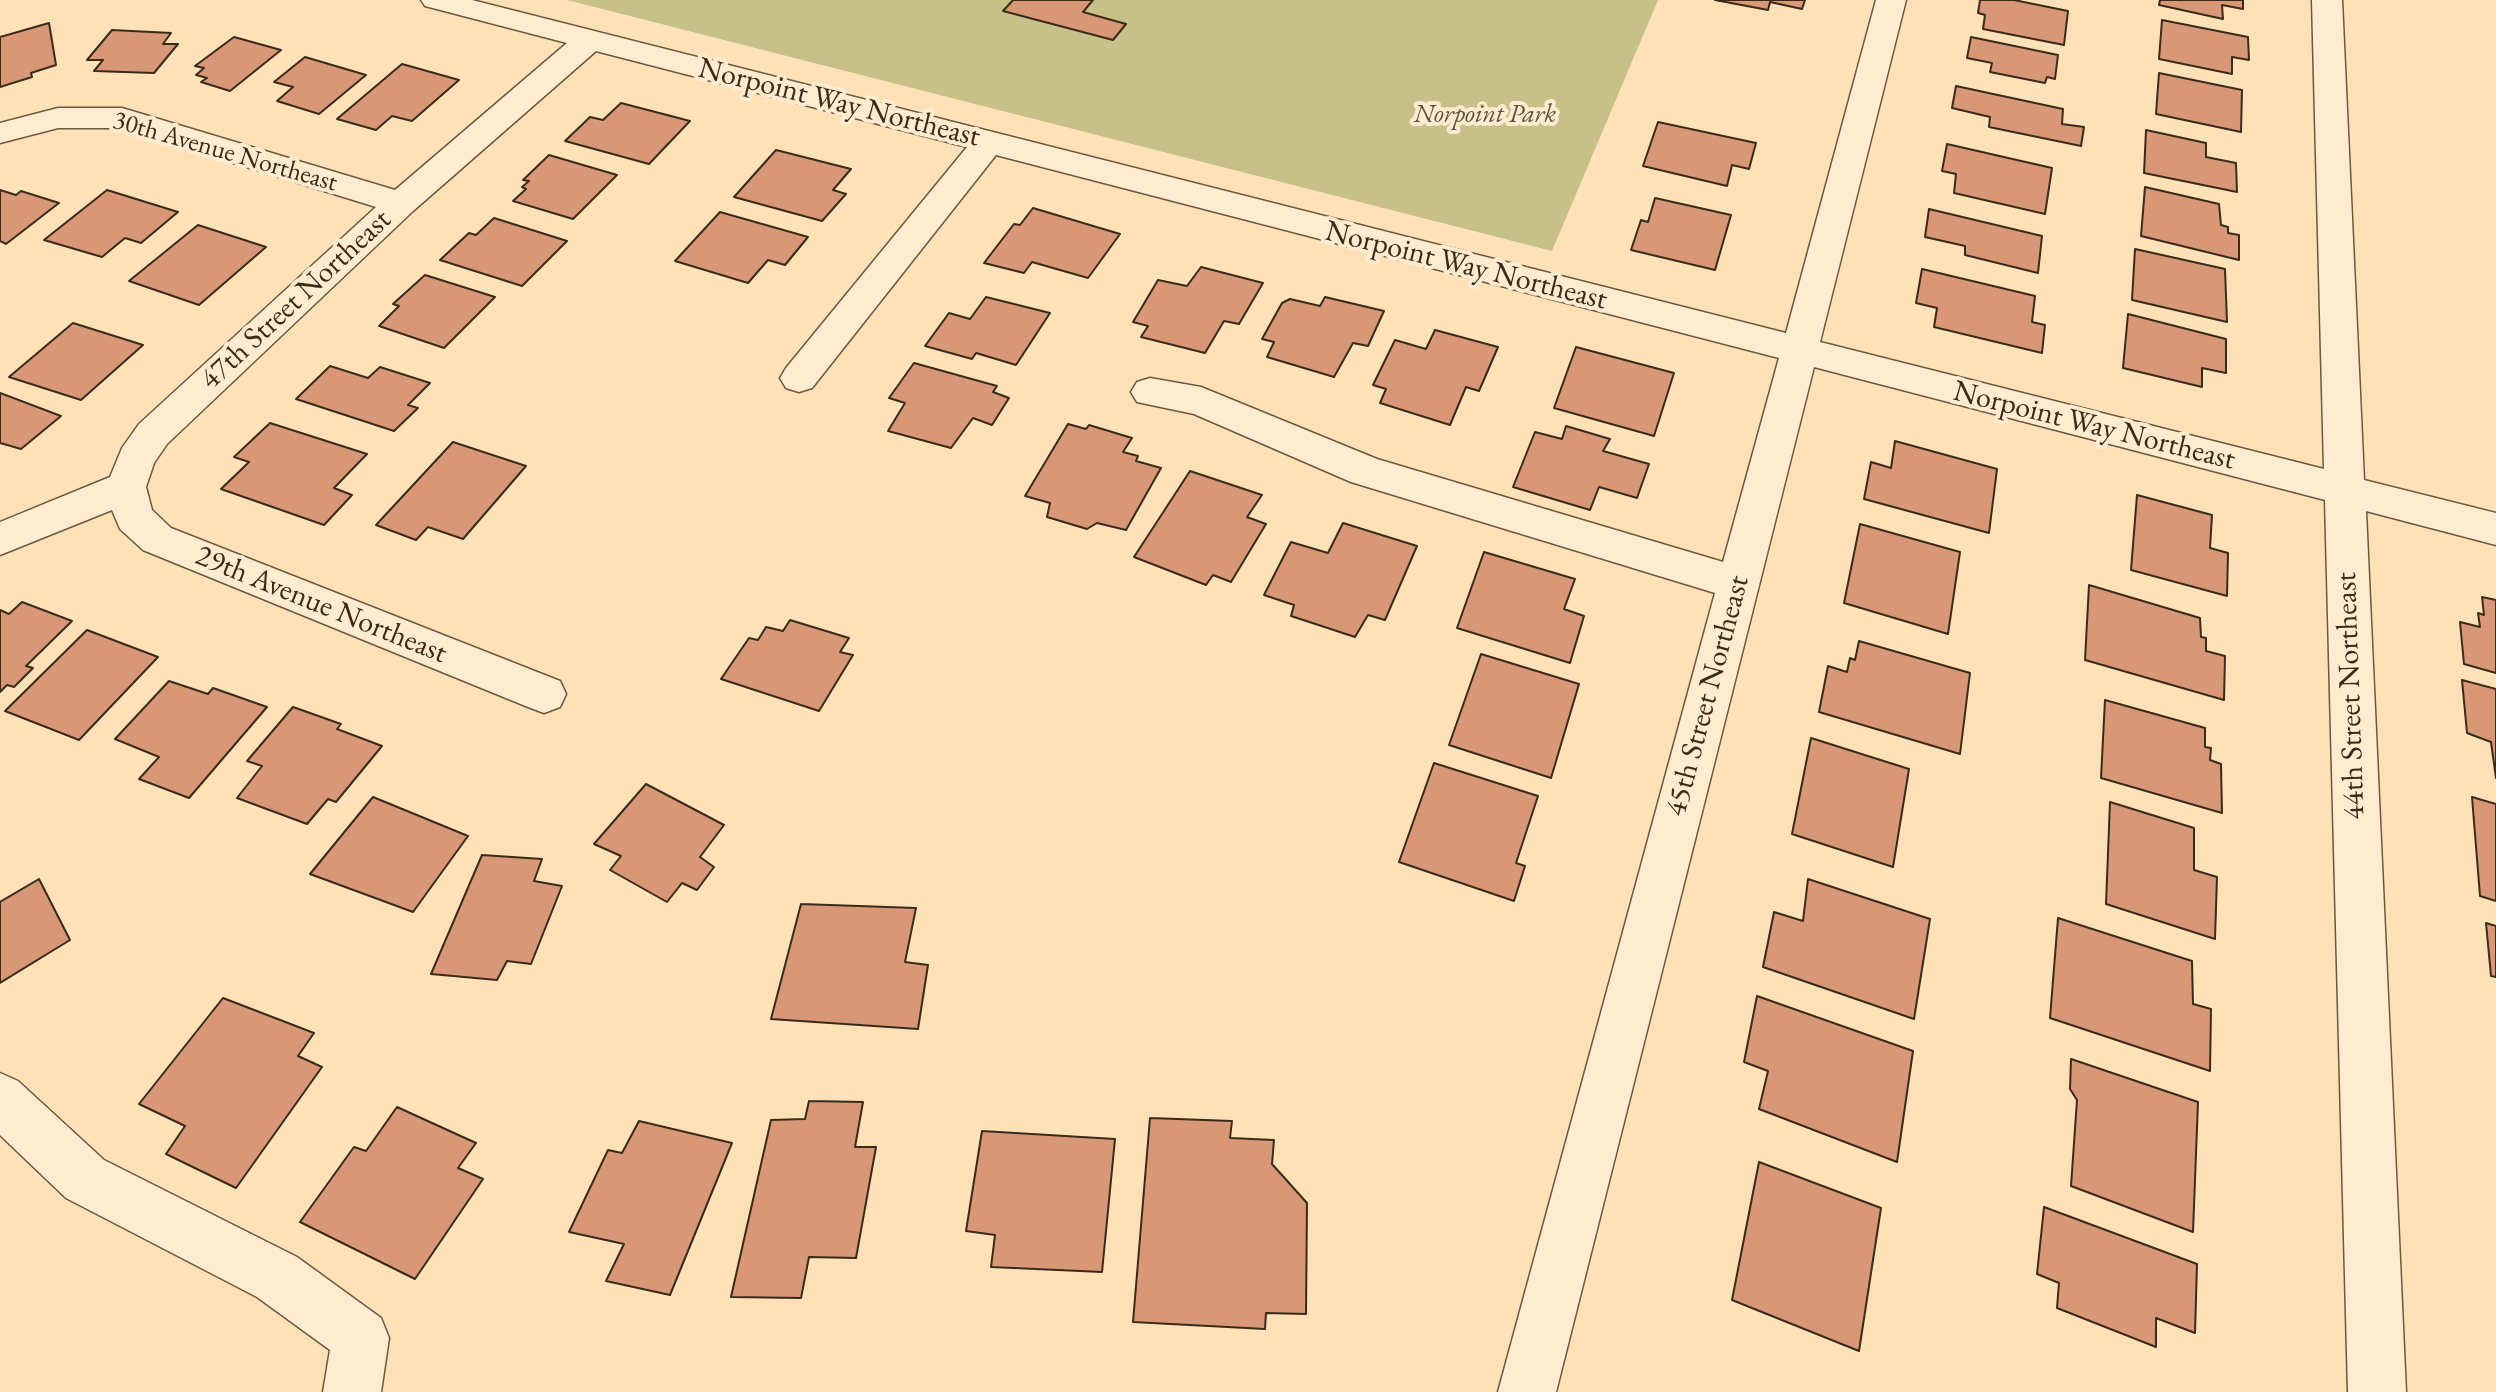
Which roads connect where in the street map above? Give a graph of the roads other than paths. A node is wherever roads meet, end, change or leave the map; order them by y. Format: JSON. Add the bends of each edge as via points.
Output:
{"nodes":[{"id":1,"x":436,"y":0,"type":"edge"},
{"id":2,"x":1891,"y":0,"type":"edge"},
{"id":3,"x":2327,"y":0,"type":"edge"},
{"id":4,"x":590,"y":40,"type":"junction"},
{"id":5,"x":0,"y":133,"type":"edge"},
{"id":6,"x":990,"y":141,"type":"junction"},
{"id":7,"x":401,"y":203,"type":"junction"},
{"id":8,"x":1798,"y":350,"type":"junction"},
{"id":9,"x":799,"y":378,"type":"dead end"},
{"id":10,"x":1150,"y":392,"type":"dead end"},
{"id":11,"x":126,"y":487,"type":"junction"},
{"id":12,"x":2344,"y":491,"type":"junction"},
{"id":13,"x":2496,"y":529,"type":"edge"},
{"id":14,"x":0,"y":539,"type":"edge"},
{"id":15,"x":1737,"y":583,"type":"junction"},
{"id":16,"x":544,"y":694,"type":"dead end"},
{"id":17,"x":0,"y":1099,"type":"edge"},
{"id":18,"x":352,"y":1392,"type":"edge"},
{"id":19,"x":1527,"y":1392,"type":"edge"},
{"id":20,"x":2377,"y":1392,"type":"edge"}],
"edges":[{"from":1,"to":4,"type":"street","name":"Norpoint Way Northeast"},
{"from":2,"to":8,"type":"street","name":"45th Street Northeast"},
{"from":3,"to":12,"type":"street","name":"44th Street Northeast"},
{"from":4,"to":6,"type":"street","name":"Norpoint Way Northeast"},
{"from":4,"to":7,"type":"street","name":"47th Street Northeast"},
{"from":5,"to":7,"type":"street","name":"30th Avenue Northeast","via":[[58,118],[122,118]]},
{"from":6,"to":8,"type":"street","name":"Norpoint Way Northeast"},
{"from":6,"to":9,"type":"street"},
{"from":7,"to":11,"type":"street","name":"47th Street Northeast","via":[[153,434]]},
{"from":8,"to":12,"type":"street","name":"Norpoint Way Northeast"},
{"from":8,"to":15,"type":"street","name":"45th Street Northeast"},
{"from":10,"to":15,"type":"street","via":[[1201,401],[1365,471]]},
{"from":11,"to":14,"type":"street"},
{"from":11,"to":16,"type":"street","name":"29th Avenue Northeast","via":[[134,518],[157,539]]},
{"from":12,"to":13,"type":"street","name":"Norpoint Way Northeast"},
{"from":12,"to":20,"type":"street","name":"44th Street Northeast"},
{"from":15,"to":19,"type":"street","name":"45th Street Northeast"},
{"from":17,"to":18,"type":"street","via":[[85,1179],[277,1277],[361,1338]]}]}
